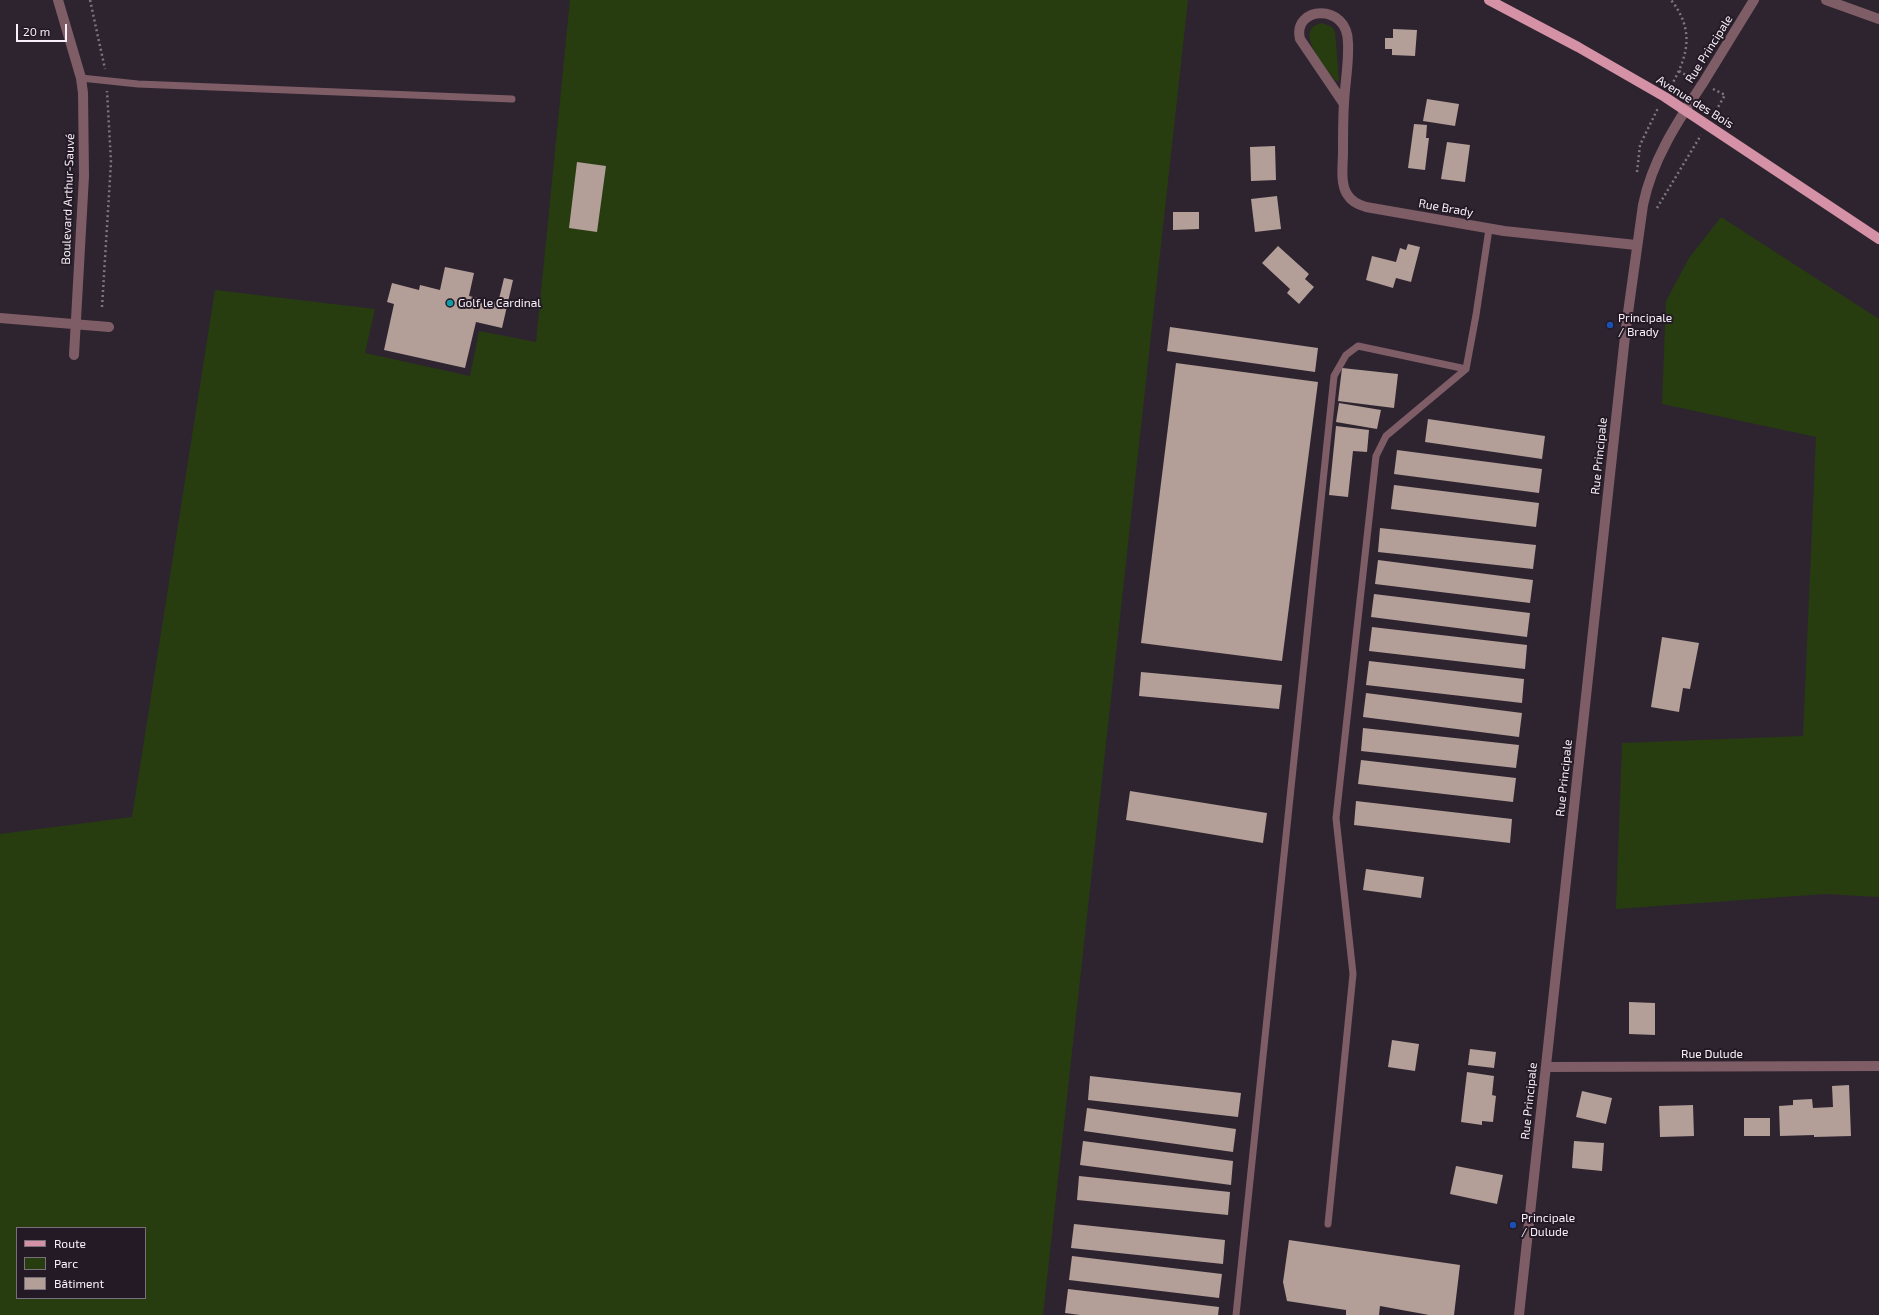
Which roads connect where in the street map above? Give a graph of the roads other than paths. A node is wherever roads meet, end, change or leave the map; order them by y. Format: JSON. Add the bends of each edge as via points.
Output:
{"nodes":[{"id":1,"x":58,"y":0,"type":"edge"},
{"id":2,"x":1489,"y":0,"type":"edge"},
{"id":3,"x":1754,"y":0,"type":"edge"},
{"id":4,"x":1826,"y":0,"type":"edge"},
{"id":5,"x":1879,"y":19,"type":"edge"},
{"id":6,"x":81,"y":78,"type":"junction"},
{"id":7,"x":512,"y":99,"type":"dead end"},
{"id":8,"x":1344,"y":104,"type":"junction"},
{"id":9,"x":1685,"y":110,"type":"junction"},
{"id":10,"x":1488,"y":229,"type":"junction"},
{"id":11,"x":1879,"y":239,"type":"edge"},
{"id":12,"x":1636,"y":245,"type":"junction"},
{"id":13,"x":0,"y":318,"type":"edge"},
{"id":14,"x":76,"y":324,"type":"junction"},
{"id":15,"x":108,"y":327,"type":"dead end"},
{"id":16,"x":74,"y":355,"type":"dead end"},
{"id":17,"x":1466,"y":369,"type":"junction"},
{"id":18,"x":1879,"y":1066,"type":"edge"},
{"id":19,"x":1546,"y":1067,"type":"junction"},
{"id":20,"x":1328,"y":1224,"type":"dead end"},
{"id":21,"x":1236,"y":1315,"type":"edge"},
{"id":22,"x":1519,"y":1315,"type":"edge"}],
"edges":[{"from":1,"to":6,"type":"street","name":"Boulevard Arthur-Sauvé"},
{"from":2,"to":9,"type":"main road","name":"Avenue des Bois","via":[[1572,43]]},
{"from":3,"to":9,"type":"street","name":"Rue Principale"},
{"from":4,"to":5,"type":"street"},
{"from":6,"to":7,"type":"lane","via":[[138,84]]},
{"from":6,"to":14,"type":"street","name":"Boulevard Arthur-Sauvé","via":[[84,176]]},
{"from":8,"to":8,"type":"street","name":"Rue Brady","via":[[1348,41],[1346,28],[1332,14],[1315,13],[1302,23],[1298,33]]},
{"from":8,"to":10,"type":"street","name":"Rue Brady","via":[[1344,186],[1346,193],[1354,201],[1366,207]]},
{"from":9,"to":11,"type":"main road","name":"Avenue des Bois"},
{"from":9,"to":12,"type":"street","name":"Rue Principale","via":[[1650,177]]},
{"from":10,"to":12,"type":"street","name":"Rue Brady"},
{"from":10,"to":17,"type":"lane"},
{"from":12,"to":19,"type":"street","name":"Rue Principale"},
{"from":13,"to":14,"type":"street"},
{"from":14,"to":15,"type":"street"},
{"from":14,"to":16,"type":"street","name":"Boulevard Arthur-Sauvé"},
{"from":17,"to":20,"type":"lane","via":[[1386,436],[1376,456],[1336,818],[1352,974]]},
{"from":17,"to":21,"type":"lane","via":[[1358,346],[1346,355],[1334,376]]},
{"from":18,"to":19,"type":"street","name":"Rue Dulude"},
{"from":19,"to":22,"type":"street","name":"Rue Principale"}]}
